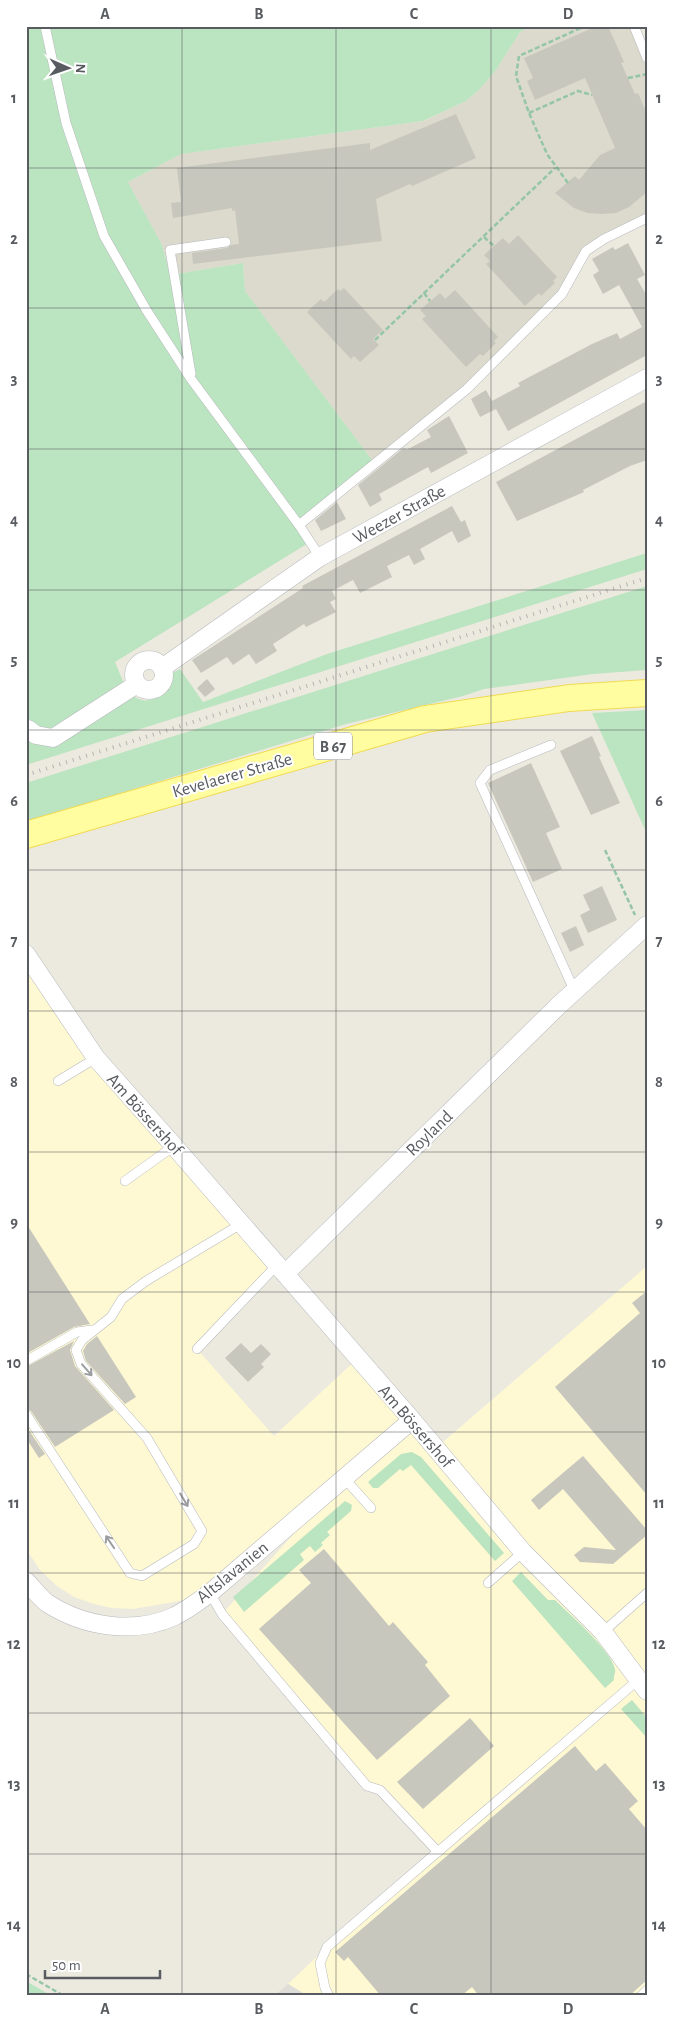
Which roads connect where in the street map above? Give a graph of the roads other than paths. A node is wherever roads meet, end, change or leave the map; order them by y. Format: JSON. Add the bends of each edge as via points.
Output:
{"nodes":[{"id":1,"x":45,"y":26,"type":"edge"},
{"id":2,"x":634,"y":26,"type":"edge"},
{"id":3,"x":647,"y":58,"type":"edge"},
{"id":4,"x":647,"y":218,"type":"edge"},
{"id":5,"x":226,"y":242,"type":"dead end"},
{"id":6,"x":647,"y":378,"type":"edge"},
{"id":7,"x":191,"y":379,"type":"junction"},
{"id":8,"x":299,"y":524,"type":"junction"},
{"id":9,"x":320,"y":557,"type":"junction"},
{"id":10,"x":647,"y":692,"type":"edge"},
{"id":11,"x":28,"y":729,"type":"dead end"},
{"id":12,"x":550,"y":745,"type":"dead end"},
{"id":13,"x":26,"y":835,"type":"edge"},
{"id":14,"x":644,"y":927,"type":"edge"},
{"id":15,"x":26,"y":954,"type":"edge"},
{"id":16,"x":574,"y":992,"type":"junction"},
{"id":17,"x":96,"y":1058,"type":"junction"},
{"id":18,"x":58,"y":1081,"type":"dead end"},
{"id":19,"x":174,"y":1146,"type":"junction"},
{"id":20,"x":124,"y":1181,"type":"dead end"},
{"id":21,"x":241,"y":1224,"type":"junction"},
{"id":22,"x":281,"y":1270,"type":"junction"},
{"id":23,"x":92,"y":1330,"type":"junction"},
{"id":24,"x":197,"y":1349,"type":"dead end"},
{"id":25,"x":26,"y":1361,"type":"edge"},
{"id":26,"x":26,"y":1414,"type":"edge"},
{"id":27,"x":412,"y":1420,"type":"junction"},
{"id":28,"x":344,"y":1478,"type":"junction"},
{"id":29,"x":371,"y":1508,"type":"dead end"},
{"id":30,"x":523,"y":1552,"type":"junction"},
{"id":31,"x":26,"y":1581,"type":"edge"},
{"id":32,"x":488,"y":1583,"type":"dead end"},
{"id":33,"x":210,"y":1593,"type":"junction"},
{"id":34,"x":647,"y":1594,"type":"edge"},
{"id":35,"x":602,"y":1632,"type":"junction"},
{"id":36,"x":643,"y":1685,"type":"edge"},
{"id":37,"x":438,"y":1852,"type":"junction"},
{"id":38,"x":647,"y":1990,"type":"edge"},
{"id":39,"x":329,"y":1996,"type":"edge"},
{"id":40,"x":641,"y":1996,"type":"edge"}],
"edges":[{"from":1,"to":7,"type":"lane","via":[[66,123],[104,236]]},
{"from":2,"to":3,"type":"lane"},
{"from":4,"to":8,"type":"lane","via":[[586,251],[562,294],[467,389]]},
{"from":5,"to":7,"type":"lane","via":[[170,250]]},
{"from":6,"to":9,"type":"street","name":"Weezer Straße"},
{"from":7,"to":8,"type":"lane"},
{"from":8,"to":9,"type":"lane"},
{"from":9,"to":11,"type":"street","name":"Weezer Straße","via":[[162,668],[149,660],[139,664],[134,674],[137,684],[53,738],[36,735]]},
{"from":10,"to":13,"type":"main road","name":"Kevelaerer Straße","number":"B 67","via":[[569,698],[425,719]]},
{"from":12,"to":16,"type":"lane","via":[[490,770],[480,783]]},
{"from":14,"to":16,"type":"street","name":"Royland"},
{"from":15,"to":17,"type":"street","name":"Am Bössershof"},
{"from":16,"to":22,"type":"street","name":"Royland"},
{"from":17,"to":18,"type":"lane"},
{"from":17,"to":19,"type":"street","name":"Am Bössershof"},
{"from":19,"to":20,"type":"lane"},
{"from":19,"to":21,"type":"street","name":"Am Bössershof"},
{"from":21,"to":22,"type":"street","name":"Am Bössershof"},
{"from":21,"to":23,"type":"lane","via":[[146,1281],[122,1299],[111,1317]]},
{"from":22,"to":24,"type":"lane"},
{"from":22,"to":27,"type":"street","name":"Am Bössershof"},
{"from":23,"to":25,"type":"lane","via":[[77,1332]]},
{"from":23,"to":26,"type":"lane","one_way":true,"via":[[76,1350],[81,1364],[147,1438],[202,1531],[194,1544],[142,1576],[130,1573]]},
{"from":27,"to":28,"type":"street","name":"Altslavanien"},
{"from":27,"to":30,"type":"street","name":"Am Bössershof"},
{"from":28,"to":29,"type":"lane"},
{"from":28,"to":33,"type":"street","name":"Altslavanien"},
{"from":30,"to":32,"type":"lane"},
{"from":30,"to":35,"type":"street","name":"Am Bössershof"},
{"from":31,"to":33,"type":"street","name":"Altslavanien","via":[[46,1602],[73,1617],[103,1625],[138,1627],[174,1616]]},
{"from":33,"to":37,"type":"lane","via":[[222,1614],[367,1786],[380,1790]]},
{"from":34,"to":35,"type":"lane"},
{"from":35,"to":36,"type":"street","name":"Am Bössershof"},
{"from":36,"to":37,"type":"lane"},
{"from":37,"to":39,"type":"lane","via":[[327,1947],[320,1963]]},
{"from":38,"to":40,"type":"lane"}]}
